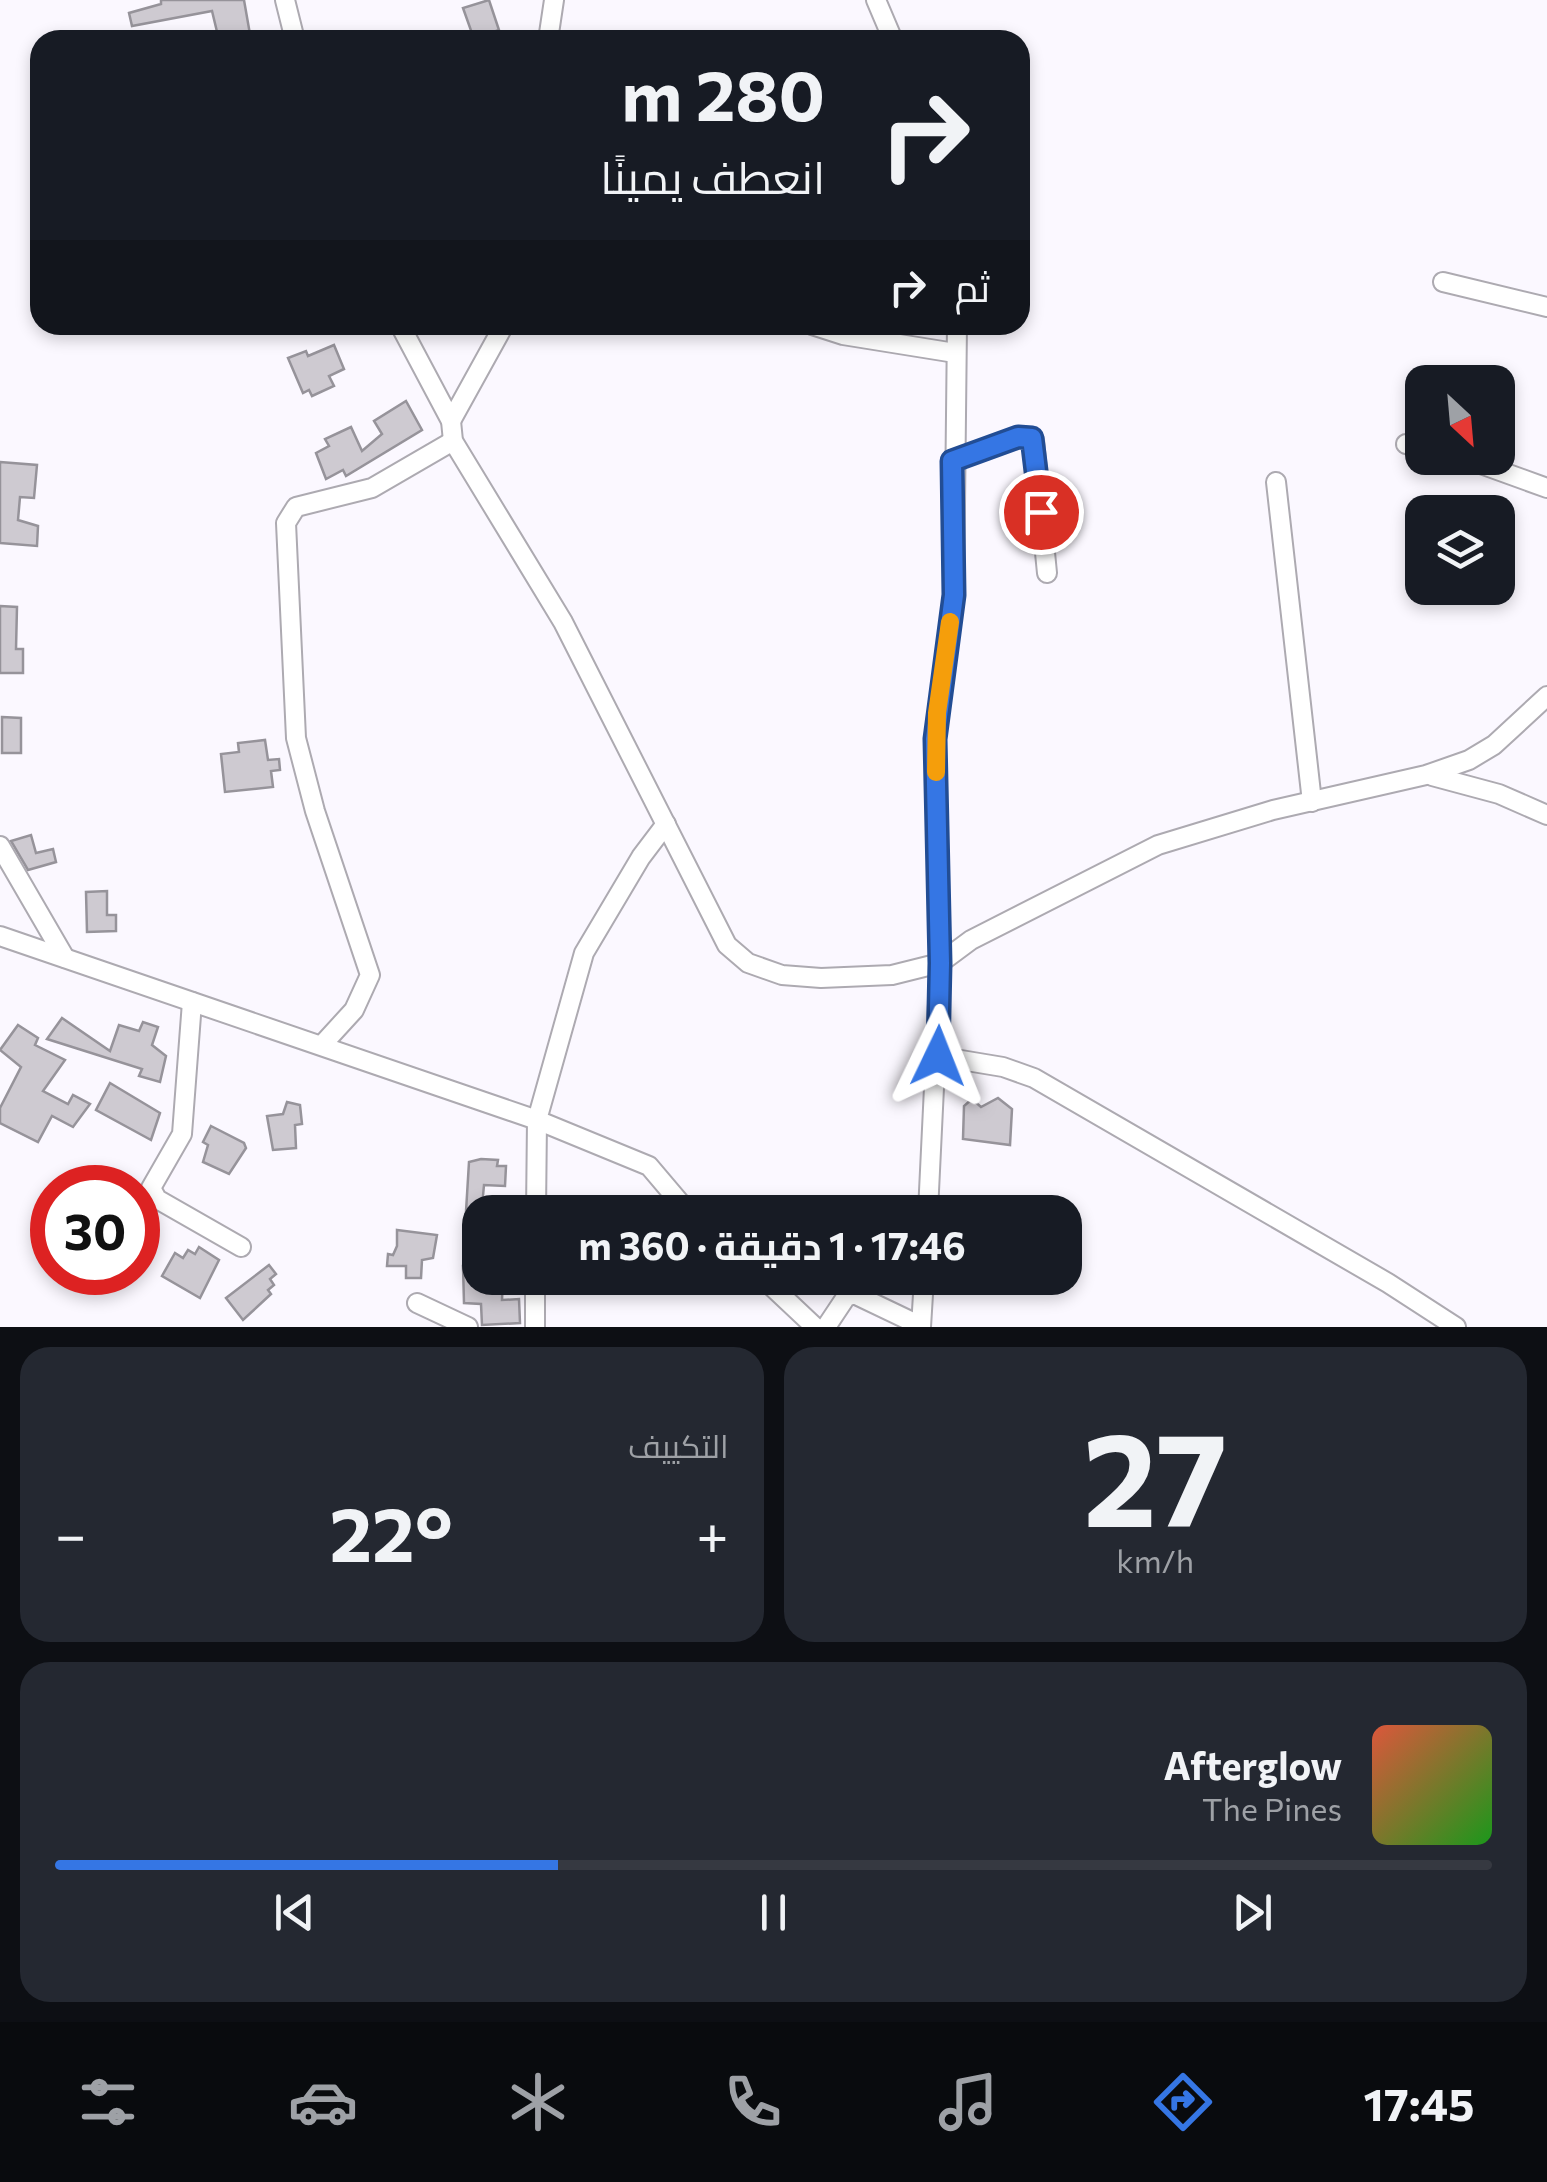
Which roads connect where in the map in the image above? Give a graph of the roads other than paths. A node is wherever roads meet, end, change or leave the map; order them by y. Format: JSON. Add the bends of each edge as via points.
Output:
{"nodes":[{"id":1,"x":285,"y":0,"type":"edge"},
{"id":2,"x":554,"y":0,"type":"edge"},
{"id":3,"x":876,"y":0,"type":"edge"},
{"id":4,"x":292,"y":30,"type":"edge"},
{"id":5,"x":550,"y":30,"type":"edge"},
{"id":6,"x":889,"y":30,"type":"edge"},
{"id":7,"x":1443,"y":282,"type":"dead end"},
{"id":8,"x":1547,"y":306,"type":"edge"},
{"id":9,"x":405,"y":335,"type":"edge"},
{"id":10,"x":498,"y":335,"type":"edge"},
{"id":11,"x":843,"y":335,"type":"edge"},
{"id":12,"x":957,"y":335,"type":"edge"},
{"id":13,"x":955,"y":352,"type":"junction"},
{"id":14,"x":451,"y":421,"type":"junction"},
{"id":15,"x":453,"y":441,"type":"junction"},
{"id":16,"x":952,"y":461,"type":"junction"},
{"id":17,"x":1511,"y":475,"type":"edge"},
{"id":18,"x":1276,"y":482,"type":"dead end"},
{"id":19,"x":1547,"y":488,"type":"edge"},
{"id":20,"x":1047,"y":572,"type":"dead end"},
{"id":21,"x":1547,"y":696,"type":"edge"},
{"id":22,"x":1426,"y":776,"type":"junction"},
{"id":23,"x":1312,"y":802,"type":"junction"},
{"id":24,"x":1547,"y":815,"type":"edge"},
{"id":25,"x":666,"y":824,"type":"junction"},
{"id":26,"x":0,"y":846,"type":"edge"},
{"id":27,"x":0,"y":936,"type":"edge"},
{"id":28,"x":65,"y":958,"type":"junction"},
{"id":29,"x":940,"y":963,"type":"junction"},
{"id":30,"x":192,"y":1002,"type":"junction"},
{"id":31,"x":322,"y":1045,"type":"junction"},
{"id":32,"x":938,"y":1056,"type":"junction"},
{"id":33,"x":536,"y":1120,"type":"junction"},
{"id":34,"x":536,"y":1195,"type":"edge"},
{"id":35,"x":674,"y":1195,"type":"edge"},
{"id":36,"x":929,"y":1195,"type":"edge"},
{"id":37,"x":241,"y":1247,"type":"dead end"},
{"id":38,"x":535,"y":1295,"type":"edge"},
{"id":39,"x":780,"y":1295,"type":"edge"},
{"id":40,"x":923,"y":1295,"type":"edge"},
{"id":41,"x":416,"y":1303,"type":"dead end"},
{"id":42,"x":921,"y":1326,"type":"edge"},
{"id":43,"x":468,"y":1327,"type":"edge"},
{"id":44,"x":535,"y":1327,"type":"edge"},
{"id":45,"x":815,"y":1327,"type":"edge"},
{"id":46,"x":826,"y":1327,"type":"edge"},
{"id":47,"x":1456,"y":1327,"type":"edge"}],
"edges":[{"from":1,"to":4,"type":"street"},
{"from":2,"to":5,"type":"street"},
{"from":3,"to":6,"type":"street"},
{"from":7,"to":8,"type":"street"},
{"from":9,"to":14,"type":"street"},
{"from":10,"to":14,"type":"street"},
{"from":11,"to":13,"type":"street"},
{"from":12,"to":13,"type":"street"},
{"from":13,"to":16,"type":"street"},
{"from":14,"to":15,"type":"street"},
{"from":15,"to":25,"type":"street","via":[[531,564]]},
{"from":15,"to":31,"type":"street","via":[[372,488],[296,507],[286,523],[300,755],[370,967],[363,996]]},
{"from":16,"to":20,"type":"street","via":[[1018,437],[1034,440]]},
{"from":16,"to":29,"type":"street","via":[[954,595],[935,739]]},
{"from":17,"to":19,"type":"street"},
{"from":18,"to":23,"type":"street"},
{"from":21,"to":22,"type":"street","via":[[1486,751]]},
{"from":22,"to":23,"type":"street"},
{"from":22,"to":24,"type":"street","via":[[1499,794]]},
{"from":23,"to":29,"type":"street","via":[[1158,845],[970,940]]},
{"from":25,"to":29,"type":"street","via":[[727,944],[748,963],[820,978]]},
{"from":25,"to":33,"type":"street","via":[[584,953]]},
{"from":26,"to":28,"type":"street"},
{"from":27,"to":28,"type":"street"},
{"from":28,"to":30,"type":"street"},
{"from":29,"to":32,"type":"street"},
{"from":30,"to":31,"type":"street"},
{"from":30,"to":37,"type":"street","via":[[182,1134],[151,1188],[157,1199]]},
{"from":31,"to":33,"type":"street"},
{"from":32,"to":36,"type":"street"},
{"from":32,"to":47,"type":"street","via":[[1034,1078]]},
{"from":33,"to":34,"type":"street"},
{"from":33,"to":35,"type":"street","via":[[649,1166]]},
{"from":38,"to":44,"type":"street"},
{"from":39,"to":45,"type":"street"},
{"from":40,"to":42,"type":"street"},
{"from":41,"to":43,"type":"street"},
{"from":42,"to":46,"type":"street","via":[[854,1294]]}]}
